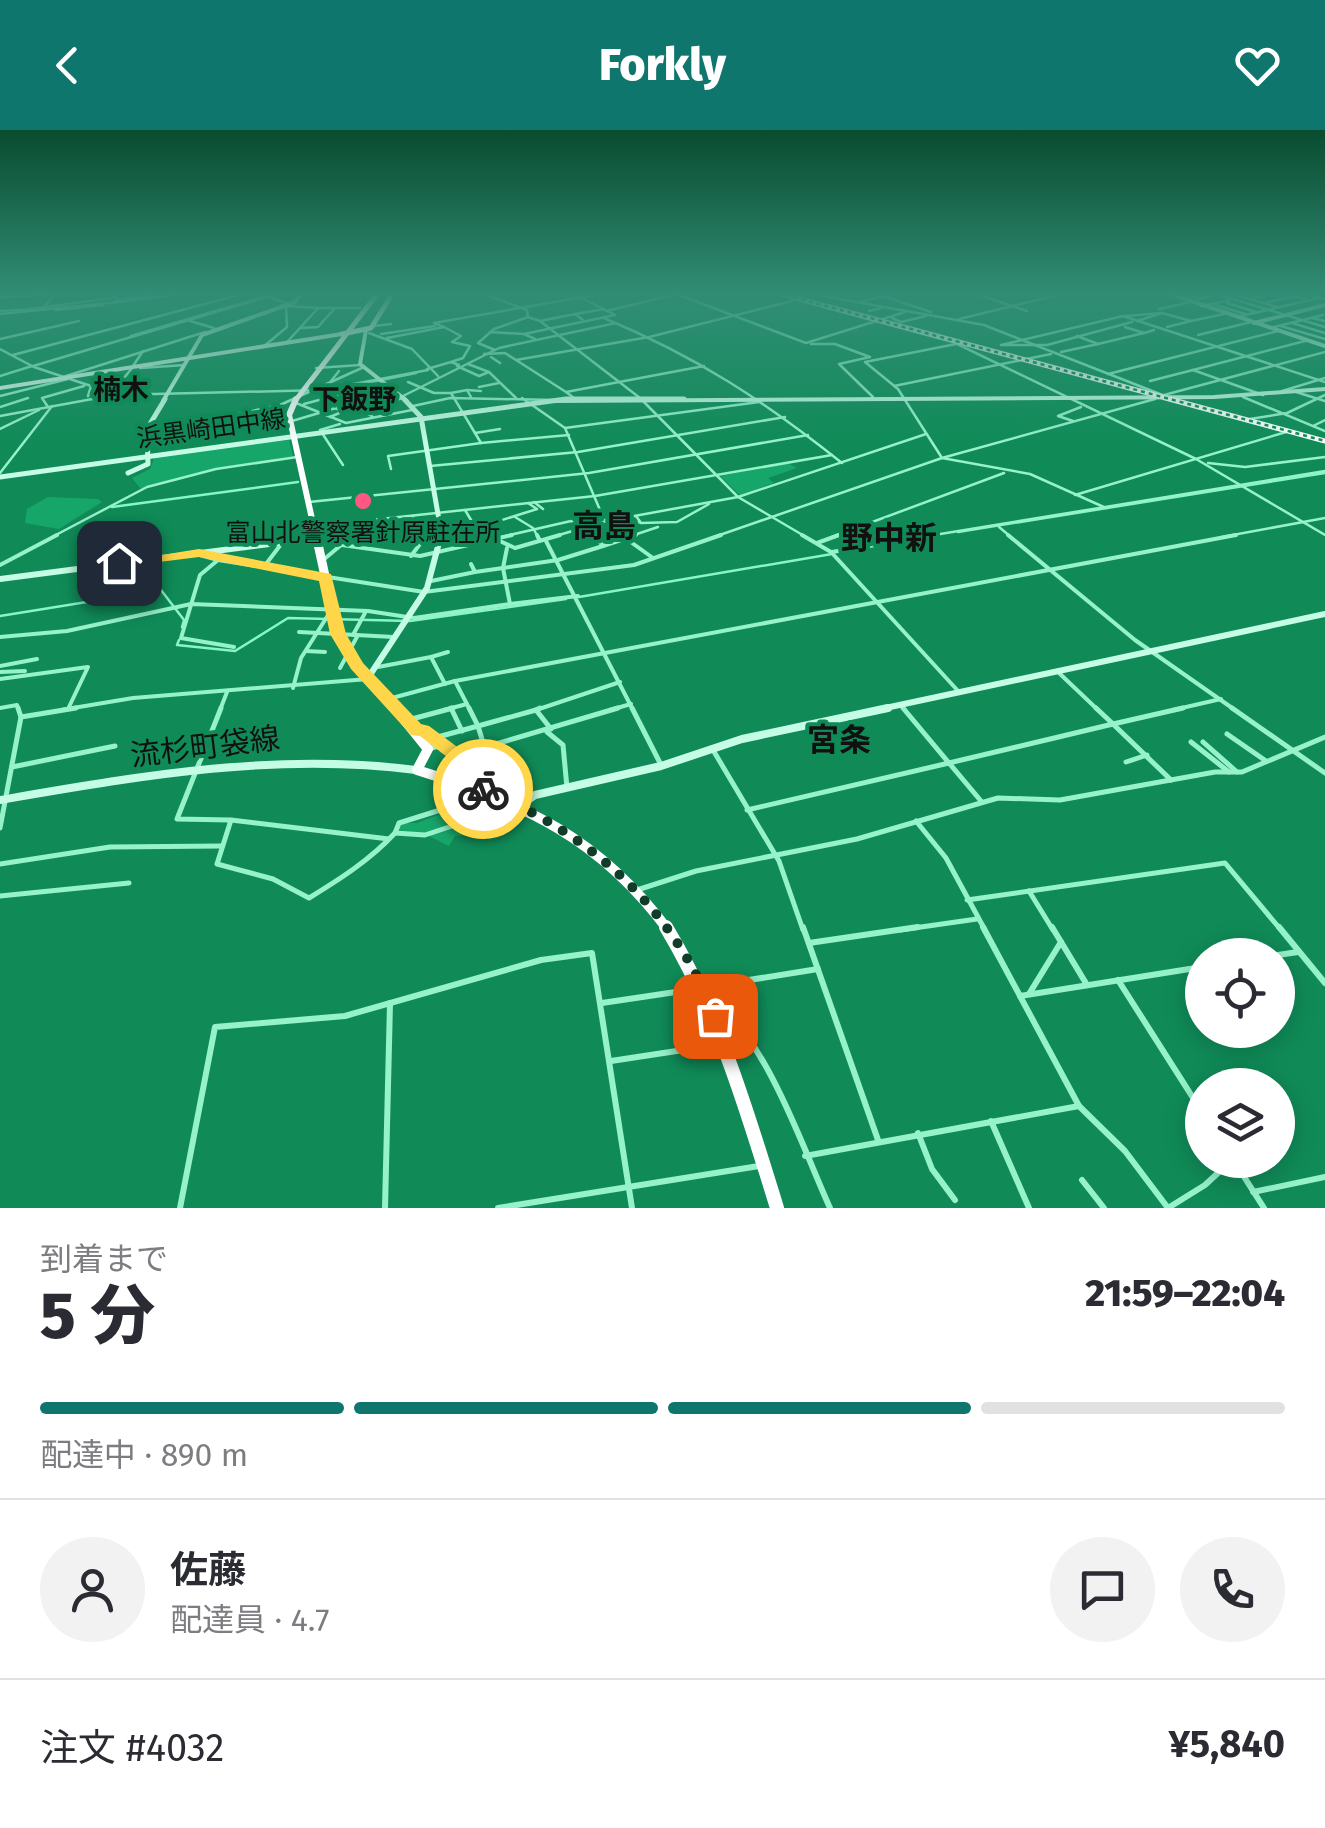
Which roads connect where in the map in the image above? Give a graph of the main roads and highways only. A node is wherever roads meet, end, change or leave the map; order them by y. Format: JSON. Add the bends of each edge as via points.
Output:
{"nodes":[{"id":1,"x":279,"y":343,"type":"edge"},
{"id":2,"x":280,"y":343,"type":"edge"},
{"id":3,"x":335,"y":343,"type":"edge"},
{"id":4,"x":263,"y":346,"type":"junction"},
{"id":5,"x":0,"y":388,"type":"edge"},
{"id":6,"x":417,"y":770,"type":"joint"},
{"id":7,"x":777,"y":1208,"type":"edge"}],
"edges":[{"from":1,"to":4,"type":"main road"},
{"from":2,"to":4,"type":"main road"},
{"from":3,"to":6,"type":"highway","via":[[296,399],[292,434],[338,634],[428,749]]},
{"from":4,"to":5,"type":"main road"},
{"from":6,"to":7,"type":"highway","via":[[521,805],[574,836],[637,890],[667,926],[704,988]]}]}
